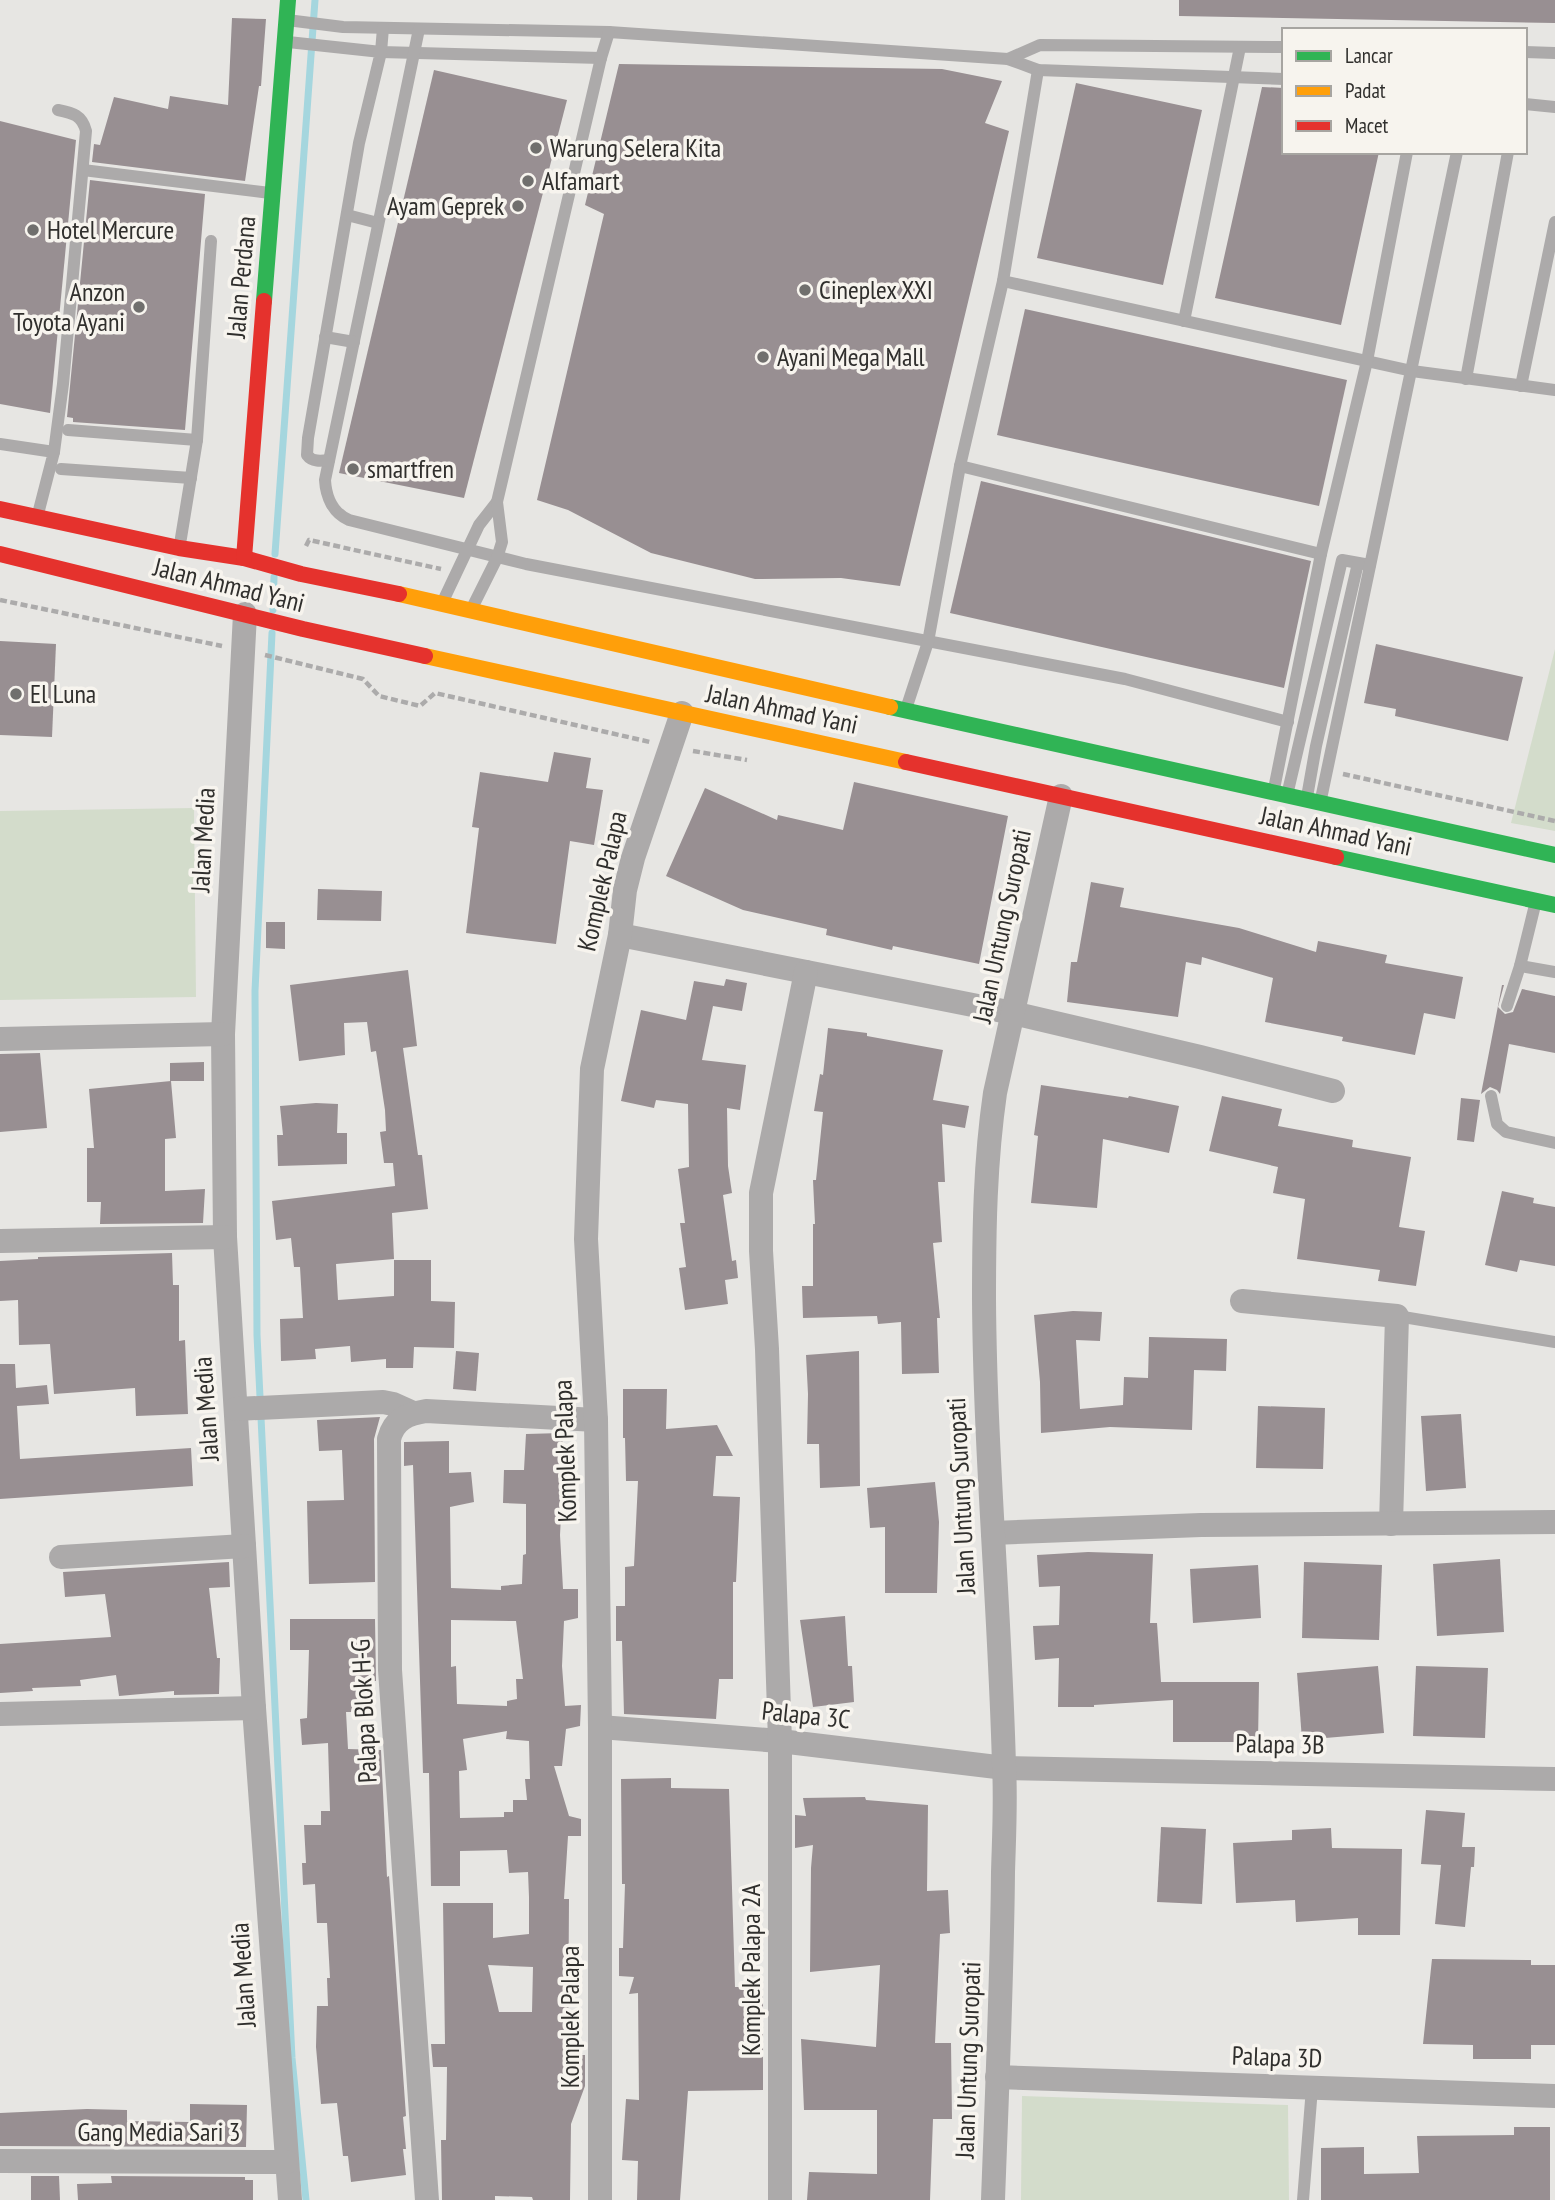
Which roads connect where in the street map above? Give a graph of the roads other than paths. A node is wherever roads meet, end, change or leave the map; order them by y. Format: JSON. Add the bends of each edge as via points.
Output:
{"nodes":[{"id":1,"x":288,"y":0,"type":"edge"},
{"id":2,"x":294,"y":20,"type":"junction"},
{"id":3,"x":383,"y":28,"type":"junction"},
{"id":4,"x":419,"y":29,"type":"junction"},
{"id":5,"x":609,"y":32,"type":"junction"},
{"id":6,"x":292,"y":43,"type":"junction"},
{"id":7,"x":1240,"y":47,"type":"junction"},
{"id":8,"x":1282,"y":47,"type":"edge"},
{"id":9,"x":381,"y":52,"type":"junction"},
{"id":10,"x":1527,"y":52,"type":"edge"},
{"id":11,"x":414,"y":53,"type":"junction"},
{"id":12,"x":1555,"y":53,"type":"edge"},
{"id":13,"x":601,"y":58,"type":"junction"},
{"id":14,"x":1009,"y":59,"type":"junction"},
{"id":15,"x":1038,"y":70,"type":"junction"},
{"id":16,"x":1234,"y":76,"type":"junction"},
{"id":17,"x":1282,"y":79,"type":"edge"},
{"id":18,"x":1527,"y":104,"type":"edge"},
{"id":19,"x":1555,"y":107,"type":"edge"},
{"id":20,"x":58,"y":110,"type":"dead end"},
{"id":21,"x":1407,"y":154,"type":"edge"},
{"id":22,"x":1457,"y":154,"type":"edge"},
{"id":23,"x":1508,"y":154,"type":"edge"},
{"id":24,"x":83,"y":170,"type":"junction"},
{"id":25,"x":273,"y":194,"type":"junction"},
{"id":26,"x":346,"y":215,"type":"junction"},
{"id":27,"x":1555,"y":222,"type":"edge"},
{"id":28,"x":379,"y":223,"type":"junction"},
{"id":29,"x":211,"y":241,"type":"dead end"},
{"id":30,"x":1003,"y":281,"type":"junction"},
{"id":31,"x":1184,"y":321,"type":"junction"},
{"id":32,"x":325,"y":337,"type":"junction"},
{"id":33,"x":354,"y":342,"type":"junction"},
{"id":34,"x":1367,"y":361,"type":"junction"},
{"id":35,"x":1412,"y":371,"type":"junction"},
{"id":36,"x":1466,"y":379,"type":"junction"},
{"id":37,"x":1521,"y":386,"type":"junction"},
{"id":38,"x":1555,"y":390,"type":"edge"},
{"id":39,"x":68,"y":430,"type":"dead end"},
{"id":40,"x":197,"y":440,"type":"junction"},
{"id":41,"x":0,"y":444,"type":"edge"},
{"id":42,"x":54,"y":453,"type":"junction"},
{"id":43,"x":329,"y":460,"type":"junction"},
{"id":44,"x":960,"y":466,"type":"junction"},
{"id":45,"x":61,"y":470,"type":"dead end"},
{"id":46,"x":191,"y":478,"type":"junction"},
{"id":47,"x":497,"y":502,"type":"junction"},
{"id":48,"x":0,"y":509,"type":"edge"},
{"id":49,"x":37,"y":517,"type":"junction"},
{"id":50,"x":179,"y":548,"type":"junction"},
{"id":51,"x":467,"y":549,"type":"junction"},
{"id":52,"x":0,"y":554,"type":"edge"},
{"id":53,"x":1321,"y":554,"type":"junction"},
{"id":54,"x":498,"y":558,"type":"junction"},
{"id":55,"x":248,"y":559,"type":"junction"},
{"id":56,"x":1364,"y":564,"type":"junction"},
{"id":57,"x":442,"y":603,"type":"junction"},
{"id":58,"x":471,"y":610,"type":"junction"},
{"id":59,"x":251,"y":615,"type":"junction"},
{"id":60,"x":928,"y":642,"type":"junction"},
{"id":61,"x":906,"y":710,"type":"junction"},
{"id":62,"x":682,"y":713,"type":"junction"},
{"id":63,"x":1288,"y":722,"type":"junction"},
{"id":64,"x":1280,"y":794,"type":"junction"},
{"id":65,"x":1061,"y":796,"type":"junction"},
{"id":66,"x":1314,"y":802,"type":"junction"},
{"id":67,"x":1555,"y":855,"type":"edge"},
{"id":68,"x":1536,"y":901,"type":"junction"},
{"id":69,"x":1555,"y":905,"type":"edge"},
{"id":70,"x":620,"y":935,"type":"junction"},
{"id":71,"x":1520,"y":966,"type":"junction"},
{"id":72,"x":806,"y":972,"type":"junction"},
{"id":73,"x":1555,"y":972,"type":"edge"},
{"id":74,"x":1507,"y":1006,"type":"dead end"},
{"id":75,"x":1013,"y":1013,"type":"junction"},
{"id":76,"x":223,"y":1034,"type":"junction"},
{"id":77,"x":0,"y":1039,"type":"edge"},
{"id":78,"x":1333,"y":1091,"type":"dead end"},
{"id":79,"x":1491,"y":1096,"type":"dead end"},
{"id":80,"x":1555,"y":1143,"type":"edge"},
{"id":81,"x":225,"y":1237,"type":"junction"},
{"id":82,"x":0,"y":1241,"type":"edge"},
{"id":83,"x":1241,"y":1301,"type":"dead end"},
{"id":84,"x":1397,"y":1316,"type":"junction"},
{"id":85,"x":1555,"y":1342,"type":"edge"},
{"id":86,"x":236,"y":1409,"type":"junction"},
{"id":87,"x":413,"y":1413,"type":"junction"},
{"id":88,"x":596,"y":1420,"type":"junction"},
{"id":89,"x":1555,"y":1522,"type":"edge"},
{"id":90,"x":1391,"y":1524,"type":"junction"},
{"id":91,"x":993,"y":1533,"type":"junction"},
{"id":92,"x":244,"y":1546,"type":"junction"},
{"id":93,"x":61,"y":1557,"type":"dead end"},
{"id":94,"x":254,"y":1708,"type":"junction"},
{"id":95,"x":0,"y":1714,"type":"edge"},
{"id":96,"x":600,"y":1727,"type":"junction"},
{"id":97,"x":780,"y":1741,"type":"junction"},
{"id":98,"x":1004,"y":1769,"type":"junction"},
{"id":99,"x":1555,"y":1779,"type":"edge"},
{"id":100,"x":997,"y":2077,"type":"junction"},
{"id":101,"x":1312,"y":2088,"type":"junction"},
{"id":102,"x":1555,"y":2096,"type":"edge"},
{"id":103,"x":0,"y":2161,"type":"edge"},
{"id":104,"x":287,"y":2162,"type":"junction"},
{"id":105,"x":290,"y":2200,"type":"edge"},
{"id":106,"x":427,"y":2200,"type":"edge"},
{"id":107,"x":600,"y":2200,"type":"edge"},
{"id":108,"x":780,"y":2200,"type":"edge"},
{"id":109,"x":993,"y":2200,"type":"edge"},
{"id":110,"x":1303,"y":2200,"type":"edge"}],
"edges":[{"from":1,"to":2,"type":"main road","name":"Jalan Perdana"},
{"from":2,"to":3,"type":"lane"},
{"from":2,"to":6,"type":"main road","name":"Jalan Perdana"},
{"from":3,"to":4,"type":"lane"},
{"from":3,"to":9,"type":"lane"},
{"from":4,"to":5,"type":"lane"},
{"from":4,"to":11,"type":"lane"},
{"from":5,"to":13,"type":"lane"},
{"from":5,"to":14,"type":"lane"},
{"from":6,"to":9,"type":"lane"},
{"from":6,"to":25,"type":"main road","name":"Jalan Perdana"},
{"from":7,"to":8,"type":"lane"},
{"from":7,"to":14,"type":"lane","via":[[1040,45]]},
{"from":7,"to":16,"type":"lane"},
{"from":9,"to":11,"type":"lane"},
{"from":9,"to":26,"type":"lane"},
{"from":10,"to":12,"type":"lane"},
{"from":11,"to":13,"type":"lane"},
{"from":11,"to":28,"type":"lane"},
{"from":13,"to":47,"type":"lane"},
{"from":14,"to":15,"type":"lane"},
{"from":15,"to":16,"type":"lane"},
{"from":15,"to":30,"type":"lane"},
{"from":16,"to":17,"type":"lane"},
{"from":16,"to":31,"type":"lane"},
{"from":18,"to":19,"type":"lane"},
{"from":20,"to":24,"type":"lane","via":[[75,113],[83,121]]},
{"from":21,"to":34,"type":"lane"},
{"from":22,"to":35,"type":"lane"},
{"from":23,"to":36,"type":"lane"},
{"from":24,"to":25,"type":"lane"},
{"from":24,"to":42,"type":"lane"},
{"from":25,"to":55,"type":"main road","name":"Jalan Perdana"},
{"from":26,"to":28,"type":"lane"},
{"from":26,"to":32,"type":"lane"},
{"from":27,"to":37,"type":"lane"},
{"from":28,"to":33,"type":"lane"},
{"from":29,"to":40,"type":"lane"},
{"from":30,"to":31,"type":"lane"},
{"from":30,"to":44,"type":"lane"},
{"from":31,"to":34,"type":"lane"},
{"from":32,"to":33,"type":"lane"},
{"from":32,"to":43,"type":"lane","via":[[307,455]]},
{"from":33,"to":43,"type":"lane"},
{"from":34,"to":35,"type":"lane"},
{"from":34,"to":53,"type":"lane"},
{"from":35,"to":36,"type":"lane"},
{"from":35,"to":56,"type":"lane"},
{"from":36,"to":37,"type":"lane"},
{"from":37,"to":38,"type":"lane"},
{"from":39,"to":40,"type":"lane"},
{"from":40,"to":46,"type":"lane"},
{"from":41,"to":42,"type":"lane"},
{"from":42,"to":49,"type":"lane"},
{"from":43,"to":51,"type":"lane","via":[[328,500],[345,519]]},
{"from":44,"to":53,"type":"lane"},
{"from":44,"to":60,"type":"lane"},
{"from":45,"to":46,"type":"lane"},
{"from":46,"to":50,"type":"lane"},
{"from":47,"to":51,"type":"lane"},
{"from":47,"to":54,"type":"lane","via":[[502,533]]},
{"from":48,"to":49,"type":"main road","name":"Jalan Ahmad Yani"},
{"from":49,"to":50,"type":"main road","name":"Jalan Ahmad Yani"},
{"from":50,"to":55,"type":"main road","name":"Jalan Ahmad Yani"},
{"from":51,"to":54,"type":"lane"},
{"from":51,"to":57,"type":"lane"},
{"from":52,"to":59,"type":"main road","name":"Jalan Ahmad Yani"},
{"from":53,"to":63,"type":"lane"},
{"from":54,"to":58,"type":"lane"},
{"from":54,"to":60,"type":"lane"},
{"from":55,"to":57,"type":"main road","name":"Jalan Ahmad Yani","via":[[301,575]]},
{"from":56,"to":64,"type":"lane","via":[[1342,560]]},
{"from":56,"to":66,"type":"lane","via":[[1328,770]]},
{"from":56,"to":66,"type":"lane","via":[[1315,746]]},
{"from":57,"to":58,"type":"main road","name":"Jalan Ahmad Yani"},
{"from":58,"to":61,"type":"main road","name":"Jalan Ahmad Yani"},
{"from":59,"to":62,"type":"main road","name":"Jalan Ahmad Yani"},
{"from":59,"to":76,"type":"street","name":"Jalan Media"},
{"from":60,"to":61,"type":"lane"},
{"from":60,"to":63,"type":"lane","via":[[1125,678]]},
{"from":61,"to":64,"type":"main road","name":"Jalan Ahmad Yani"},
{"from":62,"to":65,"type":"main road","name":"Jalan Ahmad Yani"},
{"from":62,"to":70,"type":"street","name":"Komplek Palapa","via":[[633,859]]},
{"from":63,"to":64,"type":"lane"},
{"from":64,"to":66,"type":"main road","name":"Jalan Ahmad Yani"},
{"from":65,"to":68,"type":"main road","name":"Jalan Ahmad Yani"},
{"from":65,"to":75,"type":"street","name":"Jalan Untung Suropati"},
{"from":66,"to":67,"type":"main road","name":"Jalan Ahmad Yani"},
{"from":68,"to":69,"type":"main road","name":"Jalan Ahmad Yani"},
{"from":68,"to":71,"type":"lane"},
{"from":70,"to":72,"type":"street"},
{"from":70,"to":88,"type":"street","name":"Komplek Palapa","via":[[592,1069],[586,1239]]},
{"from":71,"to":73,"type":"lane"},
{"from":71,"to":74,"type":"lane"},
{"from":72,"to":75,"type":"street"},
{"from":72,"to":97,"type":"street","name":"Komplek Palapa 2A","via":[[761,1193]]},
{"from":75,"to":78,"type":"street"},
{"from":75,"to":91,"type":"street","name":"Jalan Untung Suropati","via":[[993,1104],[984,1200],[985,1393]]},
{"from":76,"to":77,"type":"street"},
{"from":76,"to":81,"type":"street","name":"Jalan Media"},
{"from":79,"to":80,"type":"lane","via":[[1497,1124],[1506,1132]]},
{"from":81,"to":82,"type":"street"},
{"from":81,"to":86,"type":"street","name":"Jalan Media"},
{"from":83,"to":84,"type":"street"},
{"from":84,"to":85,"type":"lane"},
{"from":84,"to":90,"type":"street"},
{"from":86,"to":87,"type":"street","via":[[383,1402]]},
{"from":86,"to":92,"type":"street","name":"Jalan Media"},
{"from":87,"to":88,"type":"street"},
{"from":87,"to":106,"type":"street","name":"Palapa Blok H-G","via":[[396,1423],[389,1438],[390,1670]]},
{"from":88,"to":96,"type":"street","name":"Komplek Palapa"},
{"from":89,"to":90,"type":"street"},
{"from":90,"to":91,"type":"street"},
{"from":91,"to":98,"type":"street","name":"Jalan Untung Suropati"},
{"from":92,"to":93,"type":"street"},
{"from":92,"to":94,"type":"street","name":"Jalan Media"},
{"from":94,"to":95,"type":"street"},
{"from":94,"to":104,"type":"street","name":"Jalan Media"},
{"from":96,"to":97,"type":"street","name":"Palapa 3C"},
{"from":96,"to":107,"type":"street","name":"Komplek Palapa"},
{"from":97,"to":98,"type":"street","name":"Palapa 3C"},
{"from":97,"to":108,"type":"street","name":"Komplek Palapa 2A"},
{"from":98,"to":99,"type":"street","name":"Palapa 3B"},
{"from":98,"to":100,"type":"street","name":"Jalan Untung Suropati"},
{"from":100,"to":101,"type":"street","name":"Palapa 3D"},
{"from":100,"to":109,"type":"street","name":"Jalan Untung Suropati"},
{"from":101,"to":102,"type":"street","name":"Palapa 3D"},
{"from":101,"to":110,"type":"lane"},
{"from":103,"to":104,"type":"street","name":"Gang Media Sari 3"},
{"from":104,"to":105,"type":"street","name":"Jalan Media"}]}
